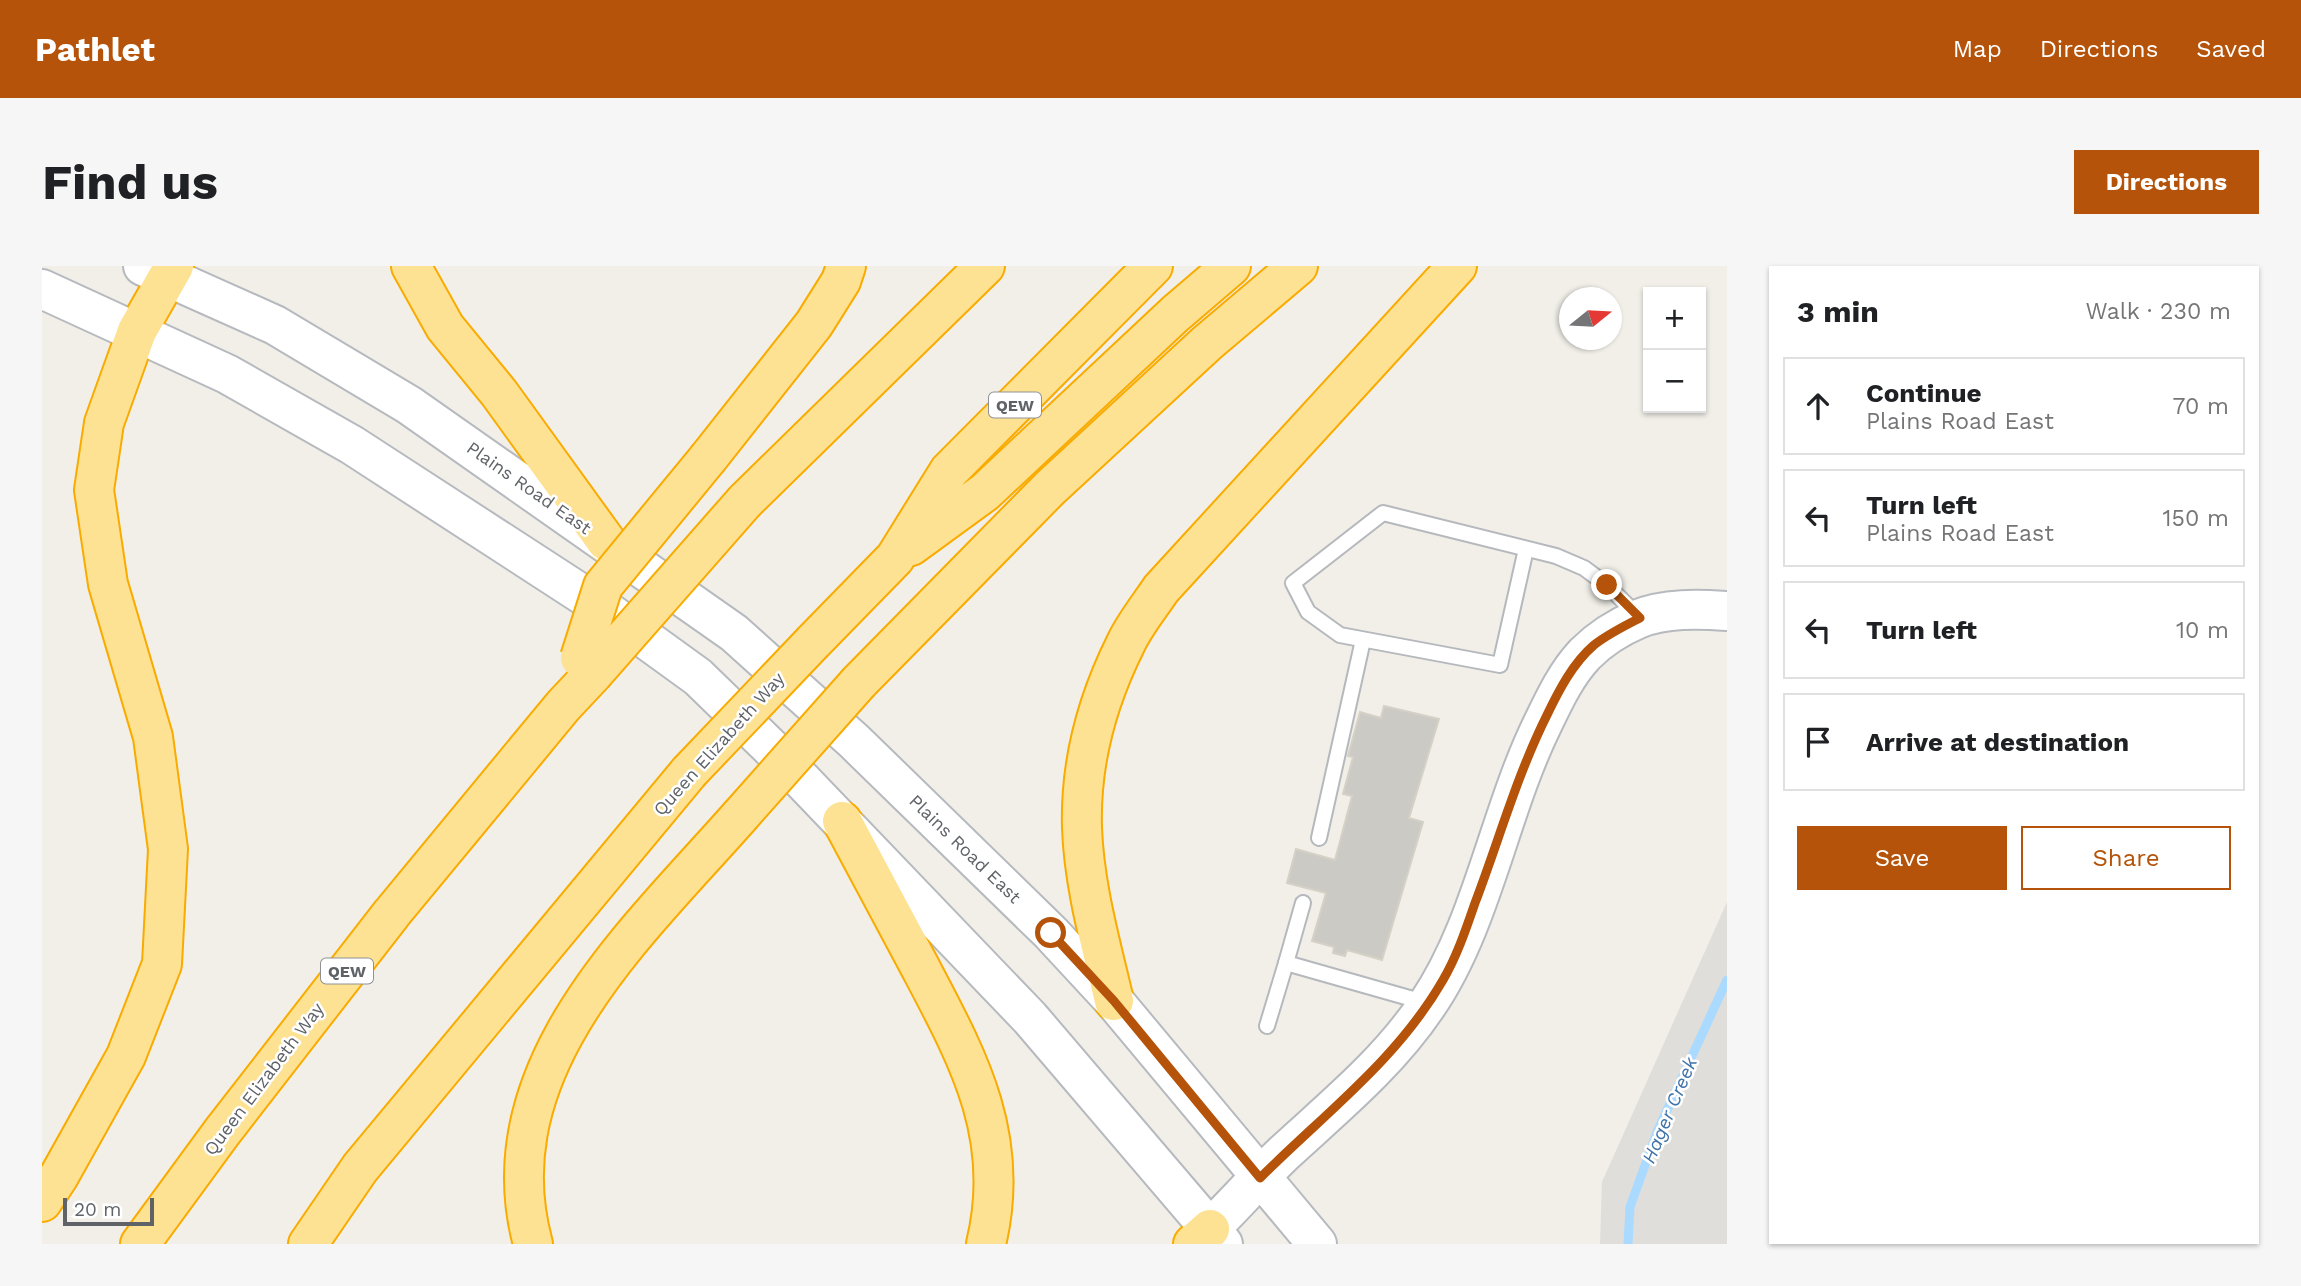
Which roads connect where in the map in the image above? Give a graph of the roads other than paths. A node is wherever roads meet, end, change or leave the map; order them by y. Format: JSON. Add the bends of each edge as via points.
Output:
{"nodes":[{"id":1,"x":411,"y":266,"type":"edge"},
{"id":2,"x":846,"y":266,"type":"edge"},
{"id":3,"x":985,"y":266,"type":"edge"},
{"id":4,"x":1153,"y":266,"type":"edge"},
{"id":5,"x":1231,"y":266,"type":"edge"},
{"id":6,"x":1298,"y":266,"type":"edge"},
{"id":7,"x":1457,"y":266,"type":"edge"},
{"id":8,"x":162,"y":270,"type":"edge"},
{"id":9,"x":42,"y":289,"type":"edge"},
{"id":10,"x":137,"y":331,"type":"junction"},
{"id":11,"x":606,"y":541,"type":"junction"},
{"id":12,"x":1526,"y":550,"type":"junction"},
{"id":13,"x":895,"y":558,"type":"junction"},
{"id":14,"x":1727,"y":611,"type":"edge"},
{"id":15,"x":1640,"y":618,"type":"junction"},
{"id":16,"x":1363,"y":640,"type":"junction"},
{"id":17,"x":586,"y":666,"type":"junction"},
{"id":18,"x":842,"y":821,"type":"junction"},
{"id":19,"x":1320,"y":838,"type":"dead end"},
{"id":20,"x":1303,"y":903,"type":"dead end"},
{"id":21,"x":1286,"y":963,"type":"junction"},
{"id":22,"x":1114,"y":1001,"type":"junction"},
{"id":23,"x":1428,"y":1004,"type":"junction"},
{"id":24,"x":1267,"y":1026,"type":"dead end"},
{"id":25,"x":1260,"y":1178,"type":"junction"},
{"id":26,"x":42,"y":1202,"type":"edge"},
{"id":27,"x":1209,"y":1239,"type":"edge"},
{"id":28,"x":140,"y":1244,"type":"edge"},
{"id":29,"x":308,"y":1244,"type":"edge"},
{"id":30,"x":533,"y":1244,"type":"edge"},
{"id":31,"x":986,"y":1244,"type":"edge"},
{"id":32,"x":1317,"y":1244,"type":"edge"}],
"edges":[{"from":1,"to":11,"type":"highway","via":[[445,327]]},
{"from":2,"to":17,"type":"highway","bridge":true,"via":[[814,324],[603,586]]},
{"from":3,"to":17,"type":"highway","name":"Queen Elizabeth Way","number":"QEW","bridge":true,"via":[[745,501]]},
{"from":4,"to":13,"type":"highway","name":"Queen Elizabeth Way","number":"QEW","via":[[949,471]]},
{"from":5,"to":13,"type":"highway","via":[[985,492]]},
{"from":6,"to":30,"type":"highway","bridge":true,"via":[[1050,488],[859,682],[619,954],[581,1005],[551,1058],[530,1117],[524,1199]]},
{"from":7,"to":22,"type":"highway","via":[[1161,589],[1127,640],[1096,713],[1082,801],[1091,897]]},
{"from":8,"to":10,"type":"highway"},
{"from":8,"to":11,"type":"main road","name":"Plains Road East","via":[[275,325],[398,398]]},
{"from":9,"to":10,"type":"main road"},
{"from":10,"to":18,"type":"main road","via":[[227,374],[352,445],[600,606],[698,677]]},
{"from":10,"to":26,"type":"highway","via":[[104,424],[94,490],[108,584],[153,737],[168,849],[162,964],[126,1056]]},
{"from":11,"to":22,"type":"main road","name":"Plains Road East","via":[[734,633],[854,741],[1051,933]]},
{"from":12,"to":15,"type":"lane","via":[[1584,568]]},
{"from":12,"to":16,"type":"lane","via":[[1500,665]]},
{"from":12,"to":16,"type":"lane","via":[[1383,513],[1293,583],[1308,612],[1322,624],[1340,635]]},
{"from":13,"to":29,"type":"highway","name":"Queen Elizabeth Way","number":"QEW","bridge":true,"via":[[689,772],[360,1168]]},
{"from":14,"to":15,"type":"main road","via":[[1699,609]]},
{"from":15,"to":23,"type":"main road","via":[[1594,645],[1556,695],[1533,742],[1460,944]]},
{"from":16,"to":19,"type":"lane"},
{"from":17,"to":28,"type":"highway","name":"Queen Elizabeth Way","number":"QEW","via":[[563,706],[392,913]]},
{"from":18,"to":27,"type":"main road","via":[[1030,1018]]},
{"from":18,"to":31,"type":"highway","via":[[962,1047],[979,1091],[995,1176]]},
{"from":20,"to":21,"type":"lane"},
{"from":21,"to":23,"type":"lane"},
{"from":21,"to":24,"type":"lane"},
{"from":22,"to":25,"type":"main road","name":"Plains Road East"},
{"from":23,"to":25,"type":"main road","via":[[1364,1081]]},
{"from":25,"to":27,"type":"main road"},
{"from":25,"to":32,"type":"main road","name":"Plains Road East"}]}
